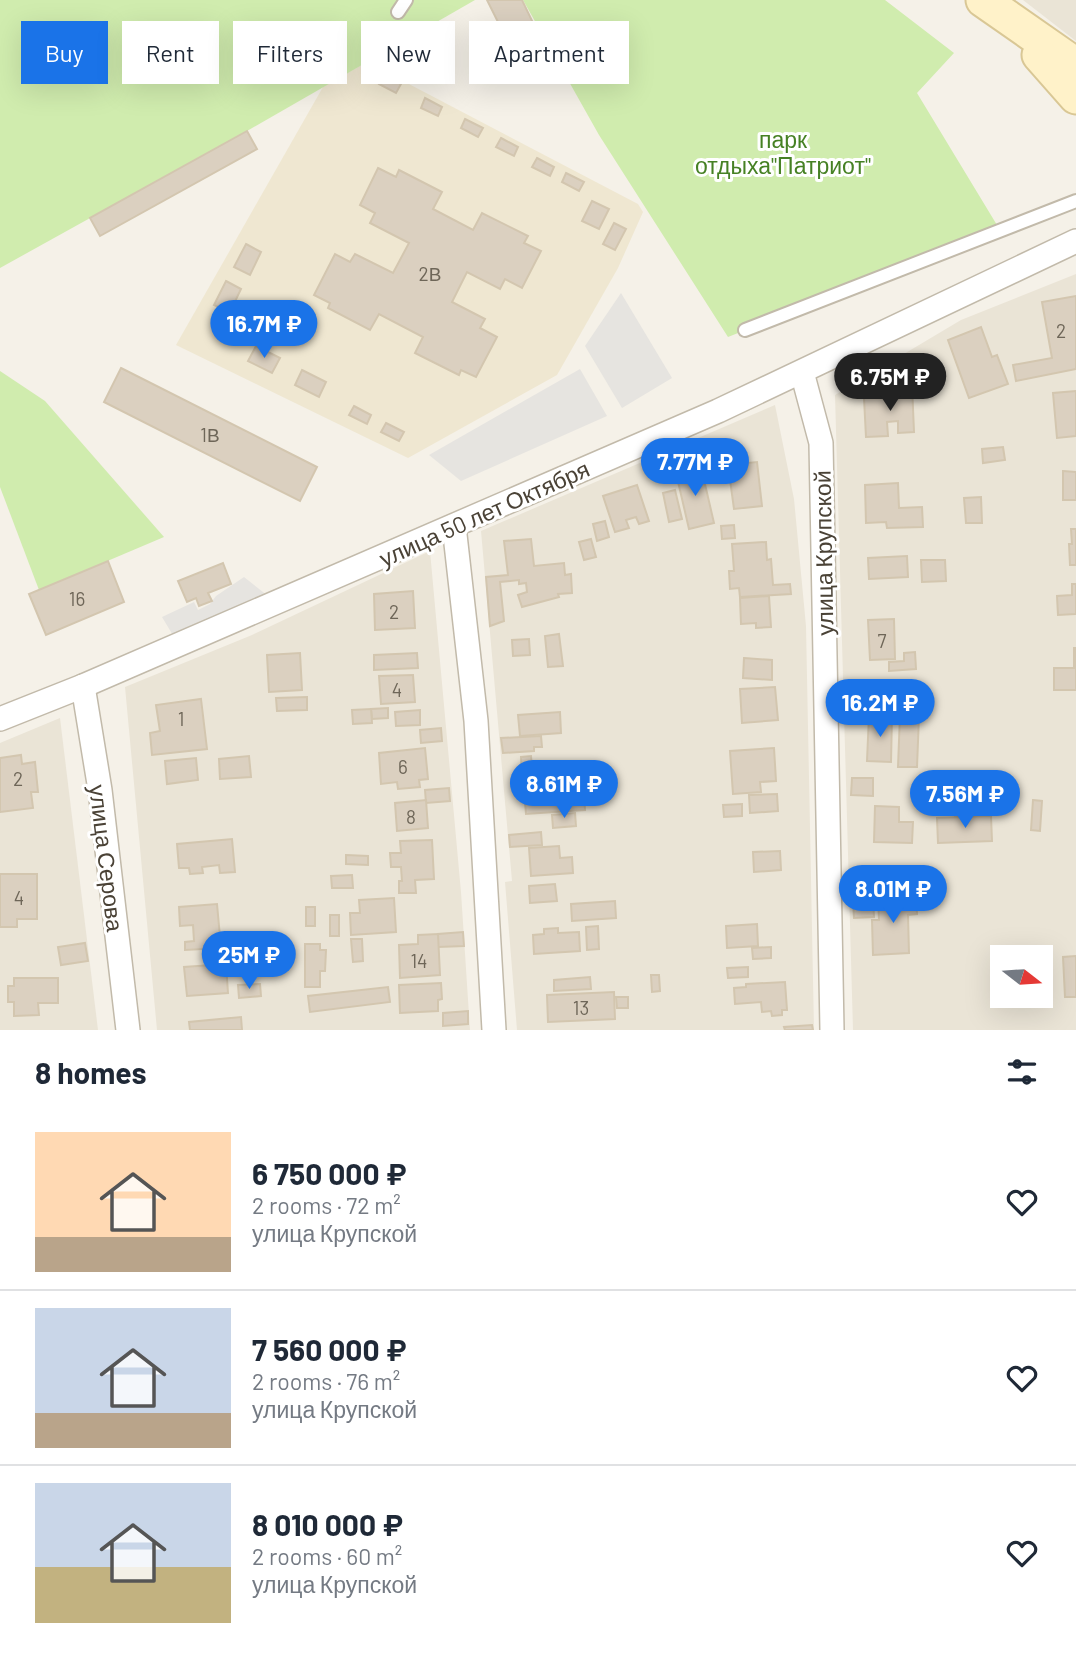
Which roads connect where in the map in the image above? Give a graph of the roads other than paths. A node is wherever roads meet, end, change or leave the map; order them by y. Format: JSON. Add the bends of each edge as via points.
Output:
{"nodes":[{"id":1,"x":406,"y":0,"type":"edge"},
{"id":2,"x":993,"y":7,"type":"edge"},
{"id":3,"x":398,"y":12,"type":"dead end"},
{"id":4,"x":1076,"y":65,"type":"edge"},
{"id":5,"x":1076,"y":97,"type":"edge"},
{"id":6,"x":1076,"y":201,"type":"edge"},
{"id":7,"x":1076,"y":241,"type":"edge"},
{"id":8,"x":744,"y":330,"type":"dead end"},
{"id":9,"x":802,"y":372,"type":"junction"},
{"id":10,"x":454,"y":526,"type":"junction"},
{"id":11,"x":83,"y":686,"type":"junction"},
{"id":12,"x":0,"y":719,"type":"edge"},
{"id":13,"x":128,"y":1030,"type":"edge"},
{"id":14,"x":494,"y":1030,"type":"edge"},
{"id":15,"x":832,"y":1030,"type":"edge"}],
"edges":[{"from":1,"to":3,"type":"lane"},
{"from":2,"to":4,"type":"main road"},
{"from":2,"to":5,"type":"main road"},
{"from":6,"to":8,"type":"lane"},
{"from":7,"to":9,"type":"street","name":"улица 50 лет Октября"},
{"from":9,"to":10,"type":"street","name":"улица 50 лет Октября"},
{"from":9,"to":15,"type":"street","name":"улица Крупской","via":[[821,443]]},
{"from":10,"to":11,"type":"street","name":"улица 50 лет Октября"},
{"from":10,"to":14,"type":"street","via":[[476,721]]},
{"from":11,"to":12,"type":"street","name":"улица 50 лет Октября"},
{"from":11,"to":13,"type":"street","name":"улица Серова"}]}
